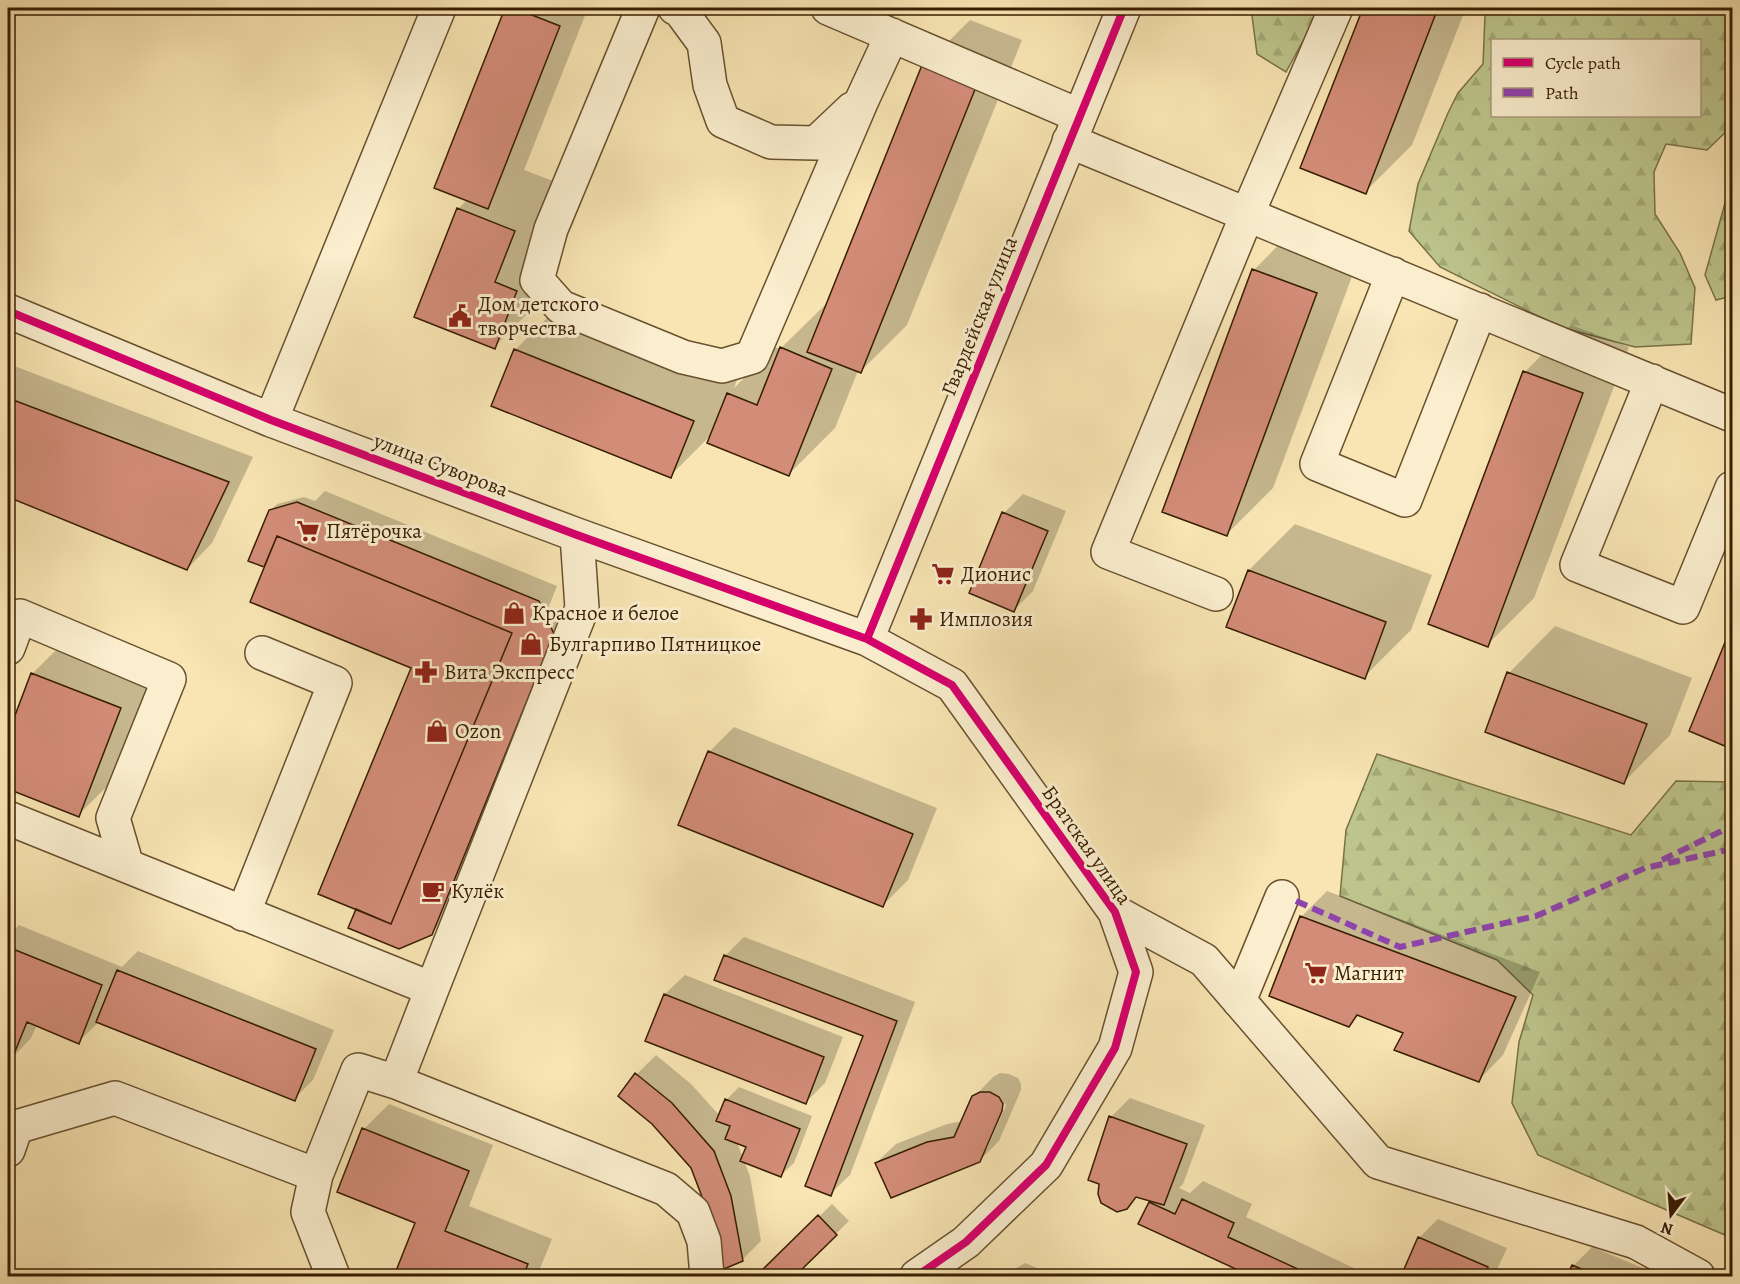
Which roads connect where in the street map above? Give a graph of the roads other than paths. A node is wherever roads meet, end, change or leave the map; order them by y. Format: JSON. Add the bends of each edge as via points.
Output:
{"nodes":[{"id":1,"x":439,"y":8,"type":"edge"},
{"id":2,"x":643,"y":8,"type":"edge"},
{"id":3,"x":675,"y":8,"type":"edge"},
{"id":4,"x":828,"y":8,"type":"edge"},
{"id":5,"x":1124,"y":8,"type":"edge"},
{"id":6,"x":1336,"y":8,"type":"edge"},
{"id":7,"x":892,"y":35,"type":"junction"},
{"id":8,"x":862,"y":100,"type":"junction"},
{"id":9,"x":1075,"y":128,"type":"junction"},
{"id":10,"x":1246,"y":215,"type":"junction"},
{"id":11,"x":1393,"y":274,"type":"junction"},
{"id":12,"x":8,"y":310,"type":"edge"},
{"id":13,"x":1480,"y":310,"type":"junction"},
{"id":14,"x":1652,"y":381,"type":"junction"},
{"id":15,"x":1732,"y":415,"type":"edge"},
{"id":16,"x":271,"y":420,"type":"junction"},
{"id":17,"x":1732,"y":488,"type":"edge"},
{"id":18,"x":578,"y":535,"type":"junction"},
{"id":19,"x":1216,"y":594,"type":"dead end"},
{"id":20,"x":867,"y":639,"type":"junction"},
{"id":21,"x":8,"y":648,"type":"edge"},
{"id":22,"x":262,"y":653,"type":"dead end"},
{"id":23,"x":8,"y":818,"type":"edge"},
{"id":24,"x":127,"y":866,"type":"junction"},
{"id":25,"x":1282,"y":897,"type":"dead end"},
{"id":26,"x":1115,"y":912,"type":"junction"},
{"id":27,"x":243,"y":914,"type":"junction"},
{"id":28,"x":432,"y":988,"type":"junction"},
{"id":29,"x":1239,"y":1001,"type":"junction"},
{"id":30,"x":396,"y":1082,"type":"junction"},
{"id":31,"x":8,"y":1150,"type":"edge"},
{"id":32,"x":316,"y":1175,"type":"junction"},
{"id":33,"x":333,"y":1276,"type":"edge"},
{"id":34,"x":707,"y":1276,"type":"edge"},
{"id":35,"x":917,"y":1276,"type":"edge"},
{"id":36,"x":1698,"y":1276,"type":"edge"}],
"edges":[{"from":1,"to":16,"type":"street"},
{"from":2,"to":8,"type":"street","via":[[550,229],[537,280],[561,307],[683,357],[722,366],[752,357]]},
{"from":3,"to":8,"type":"street","via":[[704,44],[710,85],[723,121],[771,142],[816,143]]},
{"from":4,"to":7,"type":"street"},
{"from":5,"to":9,"type":"street","name":"Гвардейская улица"},
{"from":6,"to":10,"type":"street"},
{"from":7,"to":8,"type":"street"},
{"from":7,"to":9,"type":"street"},
{"from":9,"to":10,"type":"street"},
{"from":9,"to":20,"type":"street","name":"Гвардейская улица"},
{"from":10,"to":11,"type":"street"},
{"from":10,"to":19,"type":"street","via":[[1108,552]]},
{"from":11,"to":13,"type":"street"},
{"from":11,"to":13,"type":"street","via":[[1317,464],[1406,500]]},
{"from":12,"to":16,"type":"street","name":"улица Суворова"},
{"from":13,"to":14,"type":"street"},
{"from":14,"to":15,"type":"street"},
{"from":14,"to":17,"type":"street","via":[[1577,565],[1683,607]]},
{"from":16,"to":18,"type":"street","name":"улица Суворова"},
{"from":18,"to":20,"type":"street","name":"улица Суворова"},
{"from":18,"to":28,"type":"street","via":[[582,608]]},
{"from":20,"to":26,"type":"street","name":"Братская улица","via":[[952,686]]},
{"from":21,"to":24,"type":"street","via":[[20,616],[169,679],[113,818]]},
{"from":22,"to":27,"type":"street","via":[[335,683]]},
{"from":23,"to":24,"type":"street"},
{"from":24,"to":27,"type":"street"},
{"from":25,"to":29,"type":"street"},
{"from":26,"to":29,"type":"street","via":[[1204,960]]},
{"from":26,"to":35,"type":"street","name":"Братская улица","via":[[1136,972],[1115,1048],[1046,1165],[966,1242]]},
{"from":27,"to":28,"type":"street"},
{"from":28,"to":30,"type":"street"},
{"from":29,"to":36,"type":"street","via":[[1378,1162],[1636,1242]]},
{"from":30,"to":32,"type":"street","via":[[358,1070]]},
{"from":30,"to":34,"type":"street","via":[[666,1189],[693,1212],[704,1241]]},
{"from":31,"to":32,"type":"street","via":[[16,1127],[115,1098]]},
{"from":32,"to":33,"type":"street","via":[[308,1212]]}]}
